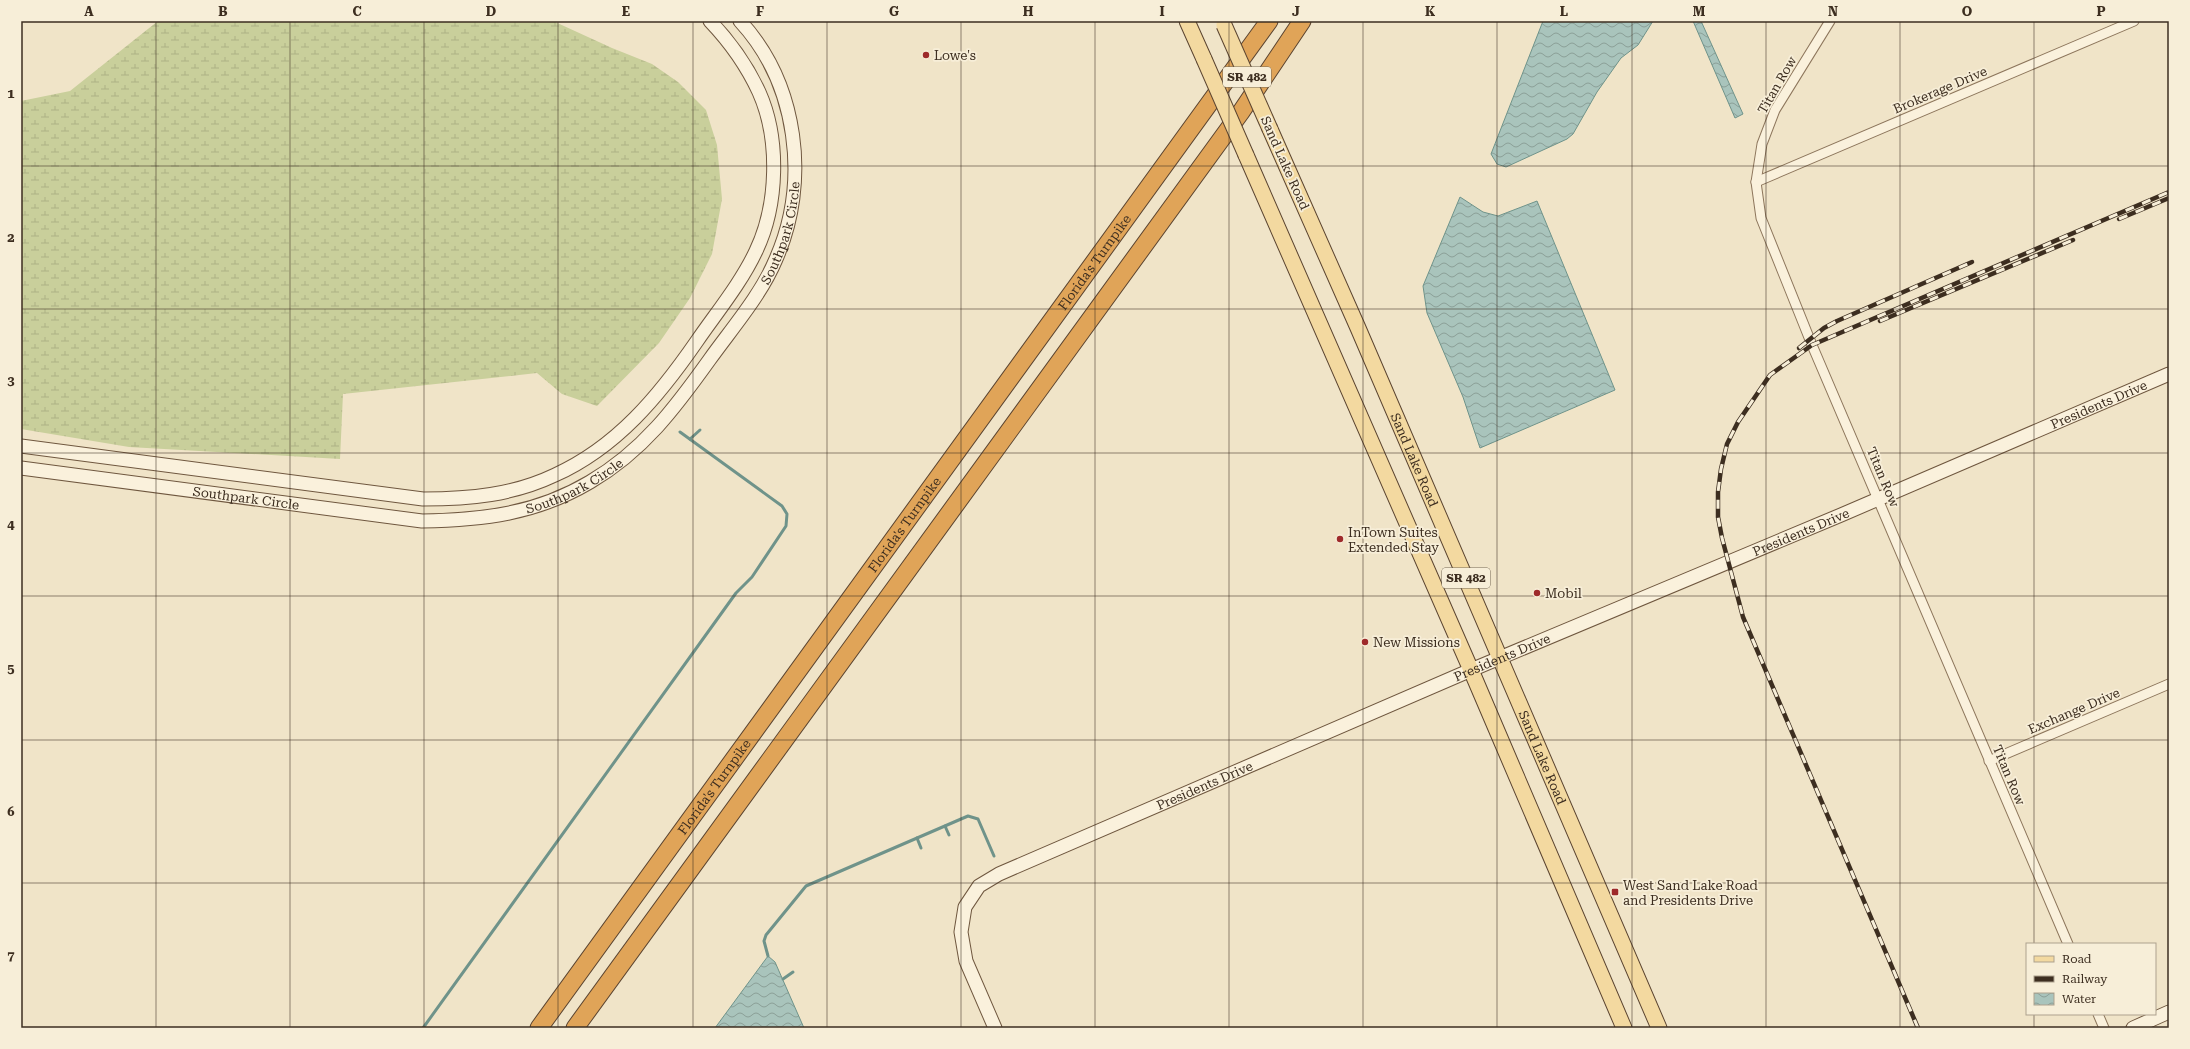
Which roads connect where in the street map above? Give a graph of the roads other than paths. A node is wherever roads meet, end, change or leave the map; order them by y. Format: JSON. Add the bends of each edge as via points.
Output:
{"nodes":[{"id":1,"x":710,"y":21,"type":"edge"},
{"id":2,"x":740,"y":21,"type":"edge"},
{"id":3,"x":1187,"y":21,"type":"edge"},
{"id":4,"x":1270,"y":21,"type":"edge"},
{"id":5,"x":1302,"y":21,"type":"edge"},
{"id":6,"x":1830,"y":21,"type":"edge"},
{"id":7,"x":2134,"y":21,"type":"edge"},
{"id":8,"x":1223,"y":23,"type":"edge"},
{"id":9,"x":1756,"y":182,"type":"junction"},
{"id":10,"x":2169,"y":374,"type":"edge"},
{"id":11,"x":21,"y":446,"type":"edge"},
{"id":12,"x":21,"y":468,"type":"edge"},
{"id":13,"x":1878,"y":499,"type":"junction"},
{"id":14,"x":1501,"y":658,"type":"junction"},
{"id":15,"x":1471,"y":670,"type":"junction"},
{"id":16,"x":2169,"y":684,"type":"edge"},
{"id":17,"x":1989,"y":761,"type":"junction"},
{"id":18,"x":2068,"y":943,"type":"edge"},
{"id":19,"x":2169,"y":1012,"type":"edge"},
{"id":20,"x":2098,"y":1015,"type":"edge"},
{"id":21,"x":539,"y":1028,"type":"edge"},
{"id":22,"x":575,"y":1028,"type":"edge"},
{"id":23,"x":995,"y":1028,"type":"edge"},
{"id":24,"x":1624,"y":1028,"type":"edge"},
{"id":25,"x":1659,"y":1028,"type":"edge"},
{"id":26,"x":2104,"y":1028,"type":"edge"},
{"id":27,"x":2133,"y":1028,"type":"edge"}],
"edges":[{"from":1,"to":11,"type":"street","name":"Southpark Circle","via":[[725,37],[760,93],[770,128],[773,160],[767,220],[756,251],[740,280],[678,368],[634,422],[579,463],[555,476],[495,495],[464,499],[423,499]]},
{"from":2,"to":12,"type":"street","name":"Southpark Circle","via":[[762,51],[780,85],[791,124],[795,159],[794,192],[788,225],[776,260],[758,292],[673,409],[649,437],[620,462],[590,482],[564,496],[500,516],[422,521]]},
{"from":3,"to":15,"type":"main road","number":"SR 482","bridge":true},
{"from":4,"to":21,"type":"highway","name":"Florida's Turnpike"},
{"from":5,"to":22,"type":"highway","via":[[1241,112]]},
{"from":6,"to":9,"type":"street","name":"Titan Row","via":[[1776,110],[1762,144]]},
{"from":7,"to":9,"type":"street","name":"Brokerage Drive"},
{"from":8,"to":14,"type":"main road","name":"Sand Lake Road","number":"SR 482","bridge":true},
{"from":9,"to":13,"type":"street","name":"Titan Row","via":[[1761,219],[1775,256]]},
{"from":10,"to":13,"type":"street","name":"Presidents Drive"},
{"from":13,"to":14,"type":"street","name":"Presidents Drive"},
{"from":13,"to":17,"type":"street","name":"Titan Row"},
{"from":14,"to":15,"type":"street","name":"Presidents Drive"},
{"from":14,"to":25,"type":"main road","name":"Sand Lake Road","number":"SR 482"},
{"from":15,"to":23,"type":"street","name":"Presidents Drive","via":[[999,874],[979,886],[965,907],[961,932],[966,961]]},
{"from":15,"to":24,"type":"main road","number":"SR 482"},
{"from":16,"to":17,"type":"street","name":"Exchange Drive"},
{"from":17,"to":18,"type":"street","name":"Titan Row"},
{"from":19,"to":27,"type":"street"},
{"from":20,"to":26,"type":"street"}]}
